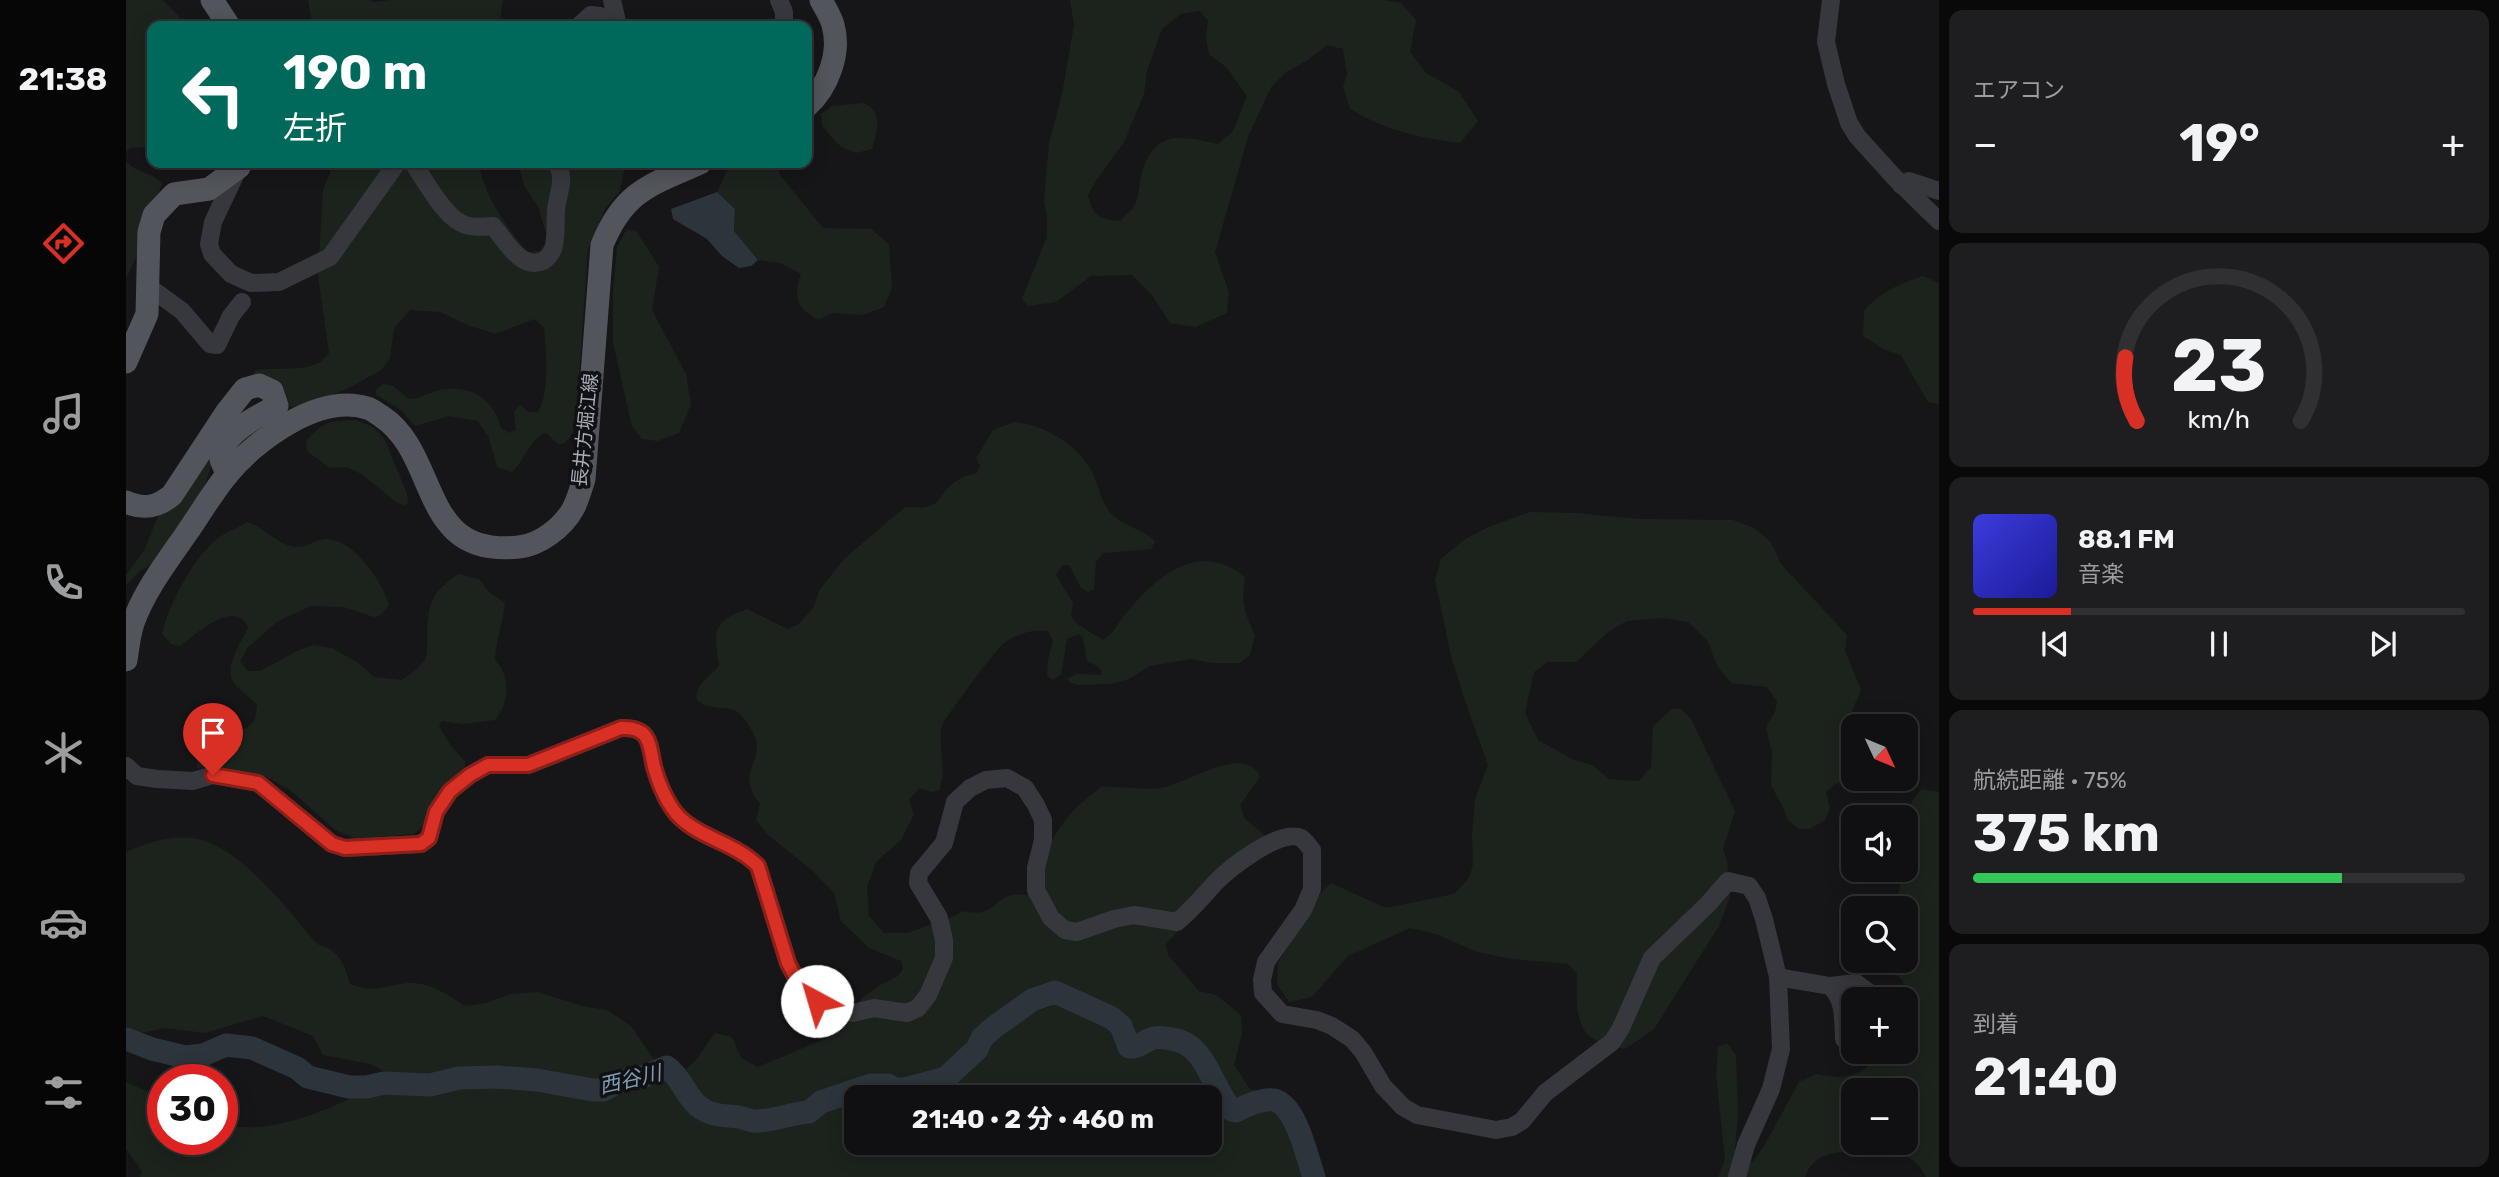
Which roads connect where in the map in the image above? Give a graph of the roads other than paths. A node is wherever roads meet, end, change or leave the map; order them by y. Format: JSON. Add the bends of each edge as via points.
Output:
{"nodes":[{"id":1,"x":212,"y":0,"type":"edge"},
{"id":2,"x":585,"y":0,"type":"edge"},
{"id":3,"x":612,"y":0,"type":"edge"},
{"id":4,"x":779,"y":0,"type":"edge"},
{"id":5,"x":821,"y":0,"type":"edge"},
{"id":6,"x":1831,"y":0,"type":"edge"},
{"id":7,"x":226,"y":21,"type":"edge"},
{"id":8,"x":579,"y":21,"type":"edge"},
{"id":9,"x":584,"y":21,"type":"edge"},
{"id":10,"x":599,"y":21,"type":"edge"},
{"id":11,"x":617,"y":21,"type":"edge"},
{"id":12,"x":783,"y":21,"type":"edge"},
{"id":13,"x":812,"y":102,"type":"edge"},
{"id":14,"x":236,"y":168,"type":"edge"},
{"id":15,"x":239,"y":168,"type":"edge"},
{"id":16,"x":393,"y":168,"type":"edge"},
{"id":17,"x":416,"y":168,"type":"edge"},
{"id":18,"x":559,"y":168,"type":"edge"},
{"id":19,"x":689,"y":168,"type":"edge"},
{"id":20,"x":1901,"y":185,"type":"junction"},
{"id":21,"x":1939,"y":191,"type":"edge"},
{"id":22,"x":1939,"y":220,"type":"edge"},
{"id":23,"x":149,"y":287,"type":"junction"},
{"id":24,"x":242,"y":302,"type":"dead end"},
{"id":25,"x":126,"y":362,"type":"edge"},
{"id":26,"x":277,"y":406,"type":"junction"},
{"id":27,"x":296,"y":419,"type":"junction"},
{"id":28,"x":227,"y":475,"type":"junction"},
{"id":29,"x":126,"y":502,"type":"edge"},
{"id":30,"x":126,"y":660,"type":"edge"},
{"id":31,"x":126,"y":766,"type":"edge"},
{"id":32,"x":1778,"y":978,"type":"junction"},
{"id":33,"x":1830,"y":986,"type":"junction"},
{"id":34,"x":1862,"y":987,"type":"edge"},
{"id":35,"x":1841,"y":1003,"type":"edge"},
{"id":36,"x":1737,"y":1177,"type":"edge"}],
"edges":[{"from":1,"to":7,"type":"main road"},
{"from":2,"to":8,"type":"street"},
{"from":3,"to":11,"type":"street"},
{"from":4,"to":12,"type":"street"},
{"from":5,"to":13,"type":"main road","via":[[833,26],[835,54],[828,77]]},
{"from":6,"to":20,"type":"street","via":[[1826,42],[1849,123]]},
{"from":9,"to":10,"type":"street","via":[[591,15],[600,16]]},
{"from":14,"to":23,"type":"main road","via":[[209,189],[174,194],[154,215],[149,233]]},
{"from":15,"to":16,"type":"street","via":[[213,222],[209,244],[230,274],[251,283],[279,282],[330,257]]},
{"from":17,"to":18,"type":"street","via":[[461,223],[493,226],[530,264],[550,256],[554,246],[563,175]]},
{"from":19,"to":27,"type":"main road","name":"長井方堀江線","via":[[629,200],[612,221],[602,245],[584,479],[573,509],[553,532],[526,546],[497,549],[469,542],[444,520],[393,424],[368,408],[337,405]]},
{"from":20,"to":21,"type":"street","via":[[1909,181]]},
{"from":20,"to":22,"type":"street"},
{"from":23,"to":24,"type":"street","via":[[182,311],[210,344],[217,345]]},
{"from":23,"to":25,"type":"main road","via":[[147,314]]},
{"from":26,"to":27,"type":"main road"},
{"from":26,"to":28,"type":"main road","via":[[235,432],[224,447],[221,459]]},
{"from":26,"to":29,"type":"main road","via":[[272,391],[259,385],[245,389],[172,495],[160,505],[147,507]]},
{"from":27,"to":28,"type":"main road","name":"長井方堀江線"},
{"from":28,"to":30,"type":"main road","name":"長井方堀江線","via":[[154,581],[132,625]]},
{"from":31,"to":32,"type":"street","via":[[137,776],[157,779],[193,781],[213,775],[258,783],[332,844],[345,848],[421,844],[429,838],[436,812],[450,791],[488,765],[528,765],[633,727],[646,735],[652,747],[654,768],[673,811],[758,866],[788,963],[800,986],[817,1001],[853,1013],[874,1007],[907,1013],[918,1009],[928,995],[944,958],[944,940],[939,918],[918,883],[919,873],[944,843],[956,802],[986,780],[1007,778],[1025,788],[1036,805],[1043,820],[1043,840],[1036,890],[1051,918],[1077,933],[1134,915],[1177,922],[1217,880],[1278,839],[1291,836],[1302,839],[1312,850],[1312,889],[1266,962],[1263,992],[1282,1014],[1317,1020],[1352,1039],[1403,1107],[1417,1115],[1496,1130],[1522,1121],[1545,1093],[1612,1042],[1652,958],[1728,881],[1749,886],[1757,898]]},
{"from":32,"to":33,"type":"street"},
{"from":32,"to":36,"type":"street","via":[[1781,1049]]},
{"from":33,"to":34,"type":"street","via":[[1856,982]]},
{"from":33,"to":35,"type":"street"}]}
